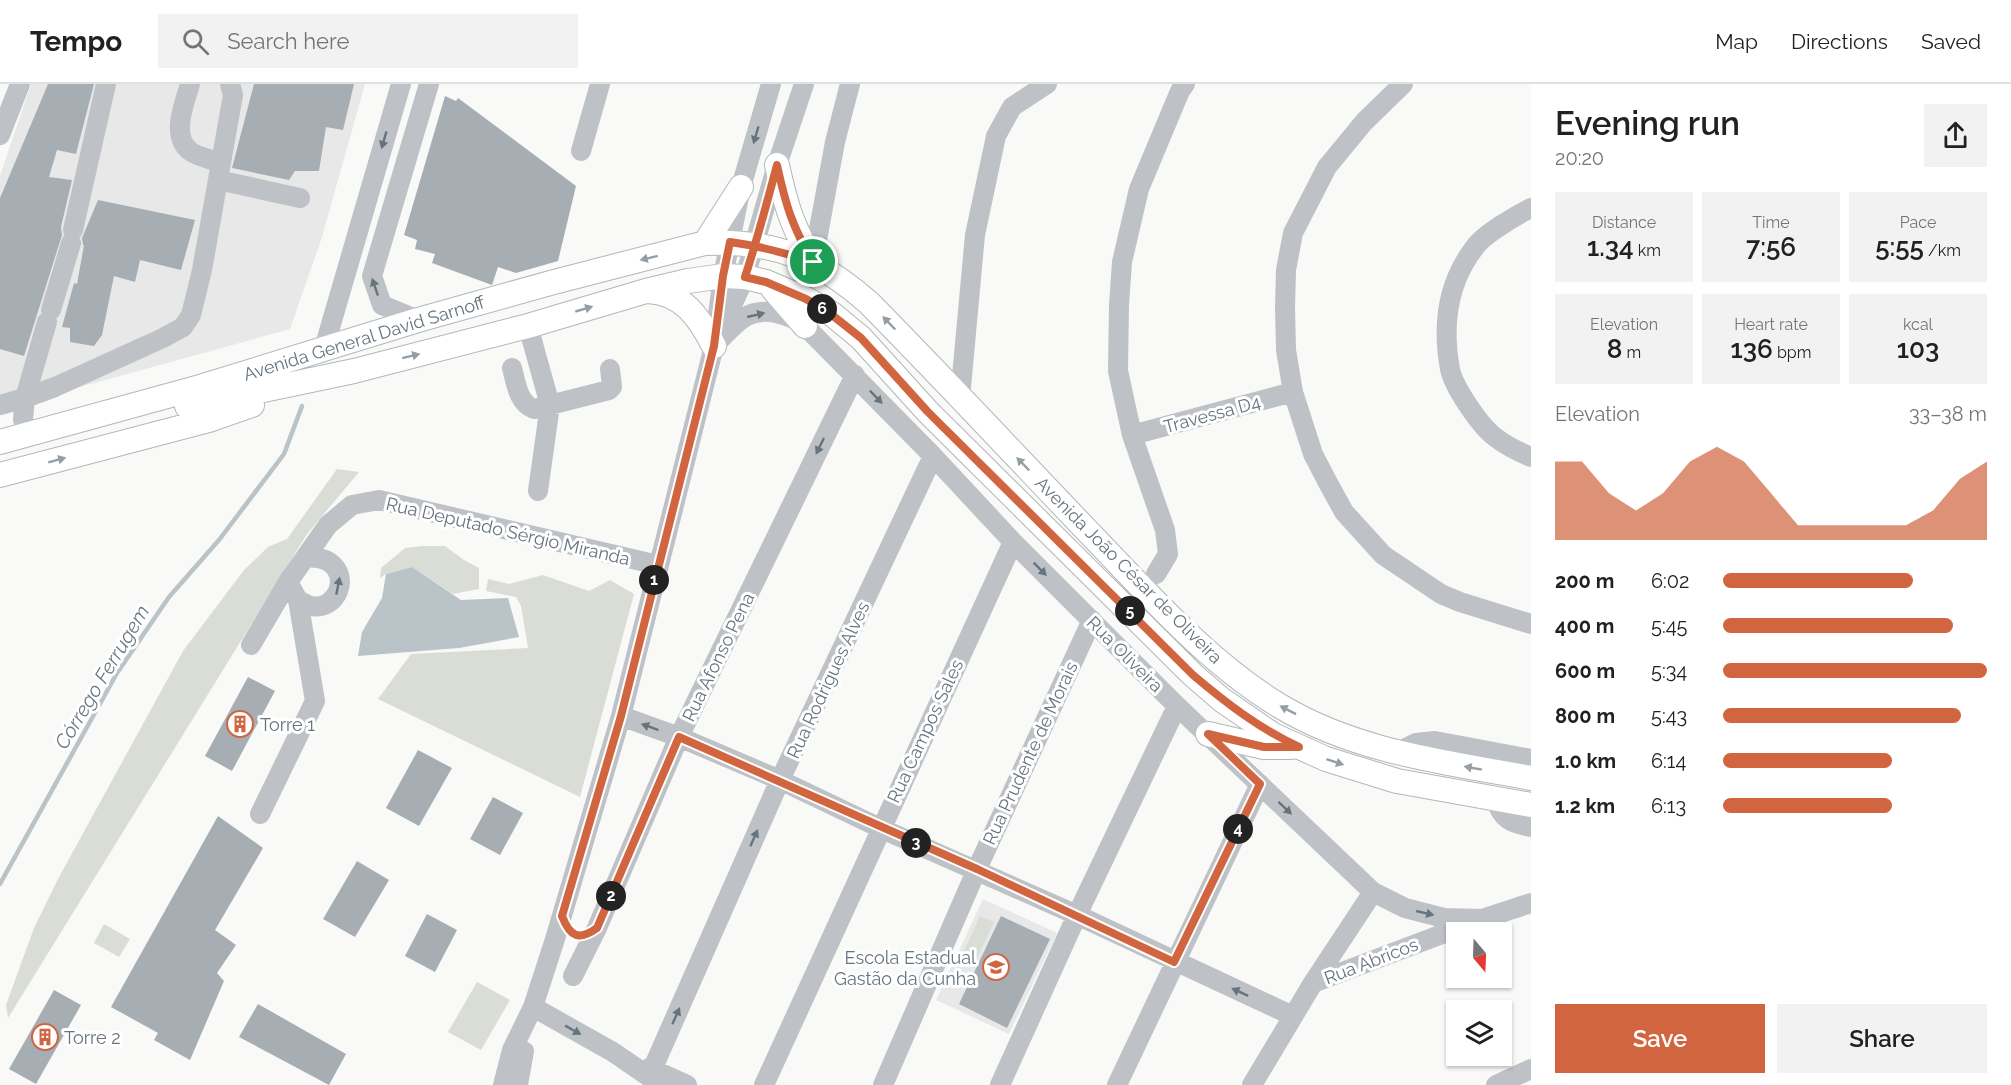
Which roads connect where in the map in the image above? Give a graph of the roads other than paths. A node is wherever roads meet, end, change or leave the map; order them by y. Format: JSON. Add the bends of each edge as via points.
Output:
{"nodes":[{"id":1,"x":20,"y":84,"type":"edge"},
{"id":2,"x":106,"y":84,"type":"edge"},
{"id":3,"x":190,"y":84,"type":"edge"},
{"id":4,"x":230,"y":84,"type":"edge"},
{"id":5,"x":401,"y":84,"type":"edge"},
{"id":6,"x":429,"y":84,"type":"edge"},
{"id":7,"x":600,"y":84,"type":"edge"},
{"id":8,"x":771,"y":84,"type":"edge"},
{"id":9,"x":804,"y":84,"type":"edge"},
{"id":10,"x":850,"y":84,"type":"edge"},
{"id":11,"x":1047,"y":84,"type":"edge"},
{"id":12,"x":1185,"y":84,"type":"edge"},
{"id":13,"x":1403,"y":84,"type":"edge"},
{"id":14,"x":0,"y":135,"type":"edge"},
{"id":15,"x":581,"y":151,"type":"dead end"},
{"id":16,"x":777,"y":165,"type":"junction"},
{"id":17,"x":219,"y":172,"type":"junction"},
{"id":18,"x":741,"y":187,"type":"junction"},
{"id":19,"x":300,"y":198,"type":"dead end"},
{"id":20,"x":1531,"y":208,"type":"edge"},
{"id":21,"x":730,"y":242,"type":"junction"},
{"id":22,"x":705,"y":243,"type":"junction"},
{"id":23,"x":755,"y":245,"type":"junction"},
{"id":24,"x":813,"y":262,"type":"junction"},
{"id":25,"x":734,"y":277,"type":"junction"},
{"id":26,"x":770,"y":285,"type":"junction"},
{"id":27,"x":646,"y":291,"type":"junction"},
{"id":28,"x":418,"y":320,"type":"junction"},
{"id":29,"x":528,"y":326,"type":"junction"},
{"id":30,"x":805,"y":326,"type":"junction"},
{"id":31,"x":380,"y":332,"type":"junction"},
{"id":32,"x":327,"y":338,"type":"junction"},
{"id":33,"x":714,"y":346,"type":"junction"},
{"id":34,"x":512,"y":368,"type":"dead end"},
{"id":35,"x":610,"y":369,"type":"dead end"},
{"id":36,"x":354,"y":370,"type":"junction"},
{"id":37,"x":855,"y":375,"type":"junction"},
{"id":38,"x":1293,"y":393,"type":"junction"},
{"id":39,"x":960,"y":398,"type":"junction"},
{"id":40,"x":0,"y":405,"type":"edge"},
{"id":41,"x":550,"y":405,"type":"junction"},
{"id":42,"x":24,"y":409,"type":"junction"},
{"id":43,"x":0,"y":426,"type":"edge"},
{"id":44,"x":1132,"y":435,"type":"junction"},
{"id":45,"x":0,"y":442,"type":"edge"},
{"id":46,"x":0,"y":456,"type":"edge"},
{"id":47,"x":933,"y":456,"type":"junction"},
{"id":48,"x":1531,"y":457,"type":"edge"},
{"id":49,"x":0,"y":475,"type":"edge"},
{"id":50,"x":538,"y":491,"type":"dead end"},
{"id":51,"x":1013,"y":542,"type":"junction"},
{"id":52,"x":306,"y":557,"type":"junction"},
{"id":53,"x":658,"y":565,"type":"junction"},
{"id":54,"x":1156,"y":574,"type":"dead end"},
{"id":55,"x":288,"y":582,"type":"junction"},
{"id":56,"x":298,"y":600,"type":"junction"},
{"id":57,"x":1092,"y":620,"type":"junction"},
{"id":58,"x":1531,"y":624,"type":"edge"},
{"id":59,"x":251,"y":645,"type":"dead end"},
{"id":60,"x":1177,"y":706,"type":"junction"},
{"id":61,"x":621,"y":716,"type":"junction"},
{"id":62,"x":1208,"y":734,"type":"junction"},
{"id":63,"x":679,"y":737,"type":"junction"},
{"id":64,"x":1299,"y":747,"type":"junction"},
{"id":65,"x":1396,"y":753,"type":"junction"},
{"id":66,"x":1531,"y":759,"type":"edge"},
{"id":67,"x":1531,"y":778,"type":"edge"},
{"id":68,"x":780,"y":780,"type":"junction"},
{"id":69,"x":1260,"y":784,"type":"junction"},
{"id":70,"x":1496,"y":799,"type":"junction"},
{"id":71,"x":1531,"y":806,"type":"edge"},
{"id":72,"x":260,"y":814,"type":"dead end"},
{"id":73,"x":1531,"y":827,"type":"edge"},
{"id":74,"x":880,"y":828,"type":"junction"},
{"id":75,"x":977,"y":869,"type":"junction"},
{"id":76,"x":1373,"y":892,"type":"junction"},
{"id":77,"x":1531,"y":903,"type":"edge"},
{"id":78,"x":1077,"y":915,"type":"junction"},
{"id":79,"x":562,"y":916,"type":"junction"},
{"id":80,"x":1482,"y":919,"type":"junction"},
{"id":81,"x":597,"y":928,"type":"junction"},
{"id":82,"x":1174,"y":962,"type":"junction"},
{"id":83,"x":573,"y":975,"type":"dead end"},
{"id":84,"x":1313,"y":983,"type":"junction"},
{"id":85,"x":533,"y":1007,"type":"junction"},
{"id":86,"x":1293,"y":1016,"type":"junction"},
{"id":87,"x":1531,"y":1069,"type":"edge"},
{"id":88,"x":657,"y":1077,"type":"edge"},
{"id":89,"x":1499,"y":1084,"type":"edge"},
{"id":90,"x":503,"y":1085,"type":"edge"},
{"id":91,"x":518,"y":1085,"type":"edge"},
{"id":92,"x":687,"y":1085,"type":"edge"},
{"id":93,"x":764,"y":1085,"type":"edge"},
{"id":94,"x":883,"y":1085,"type":"edge"},
{"id":95,"x":1000,"y":1085,"type":"edge"},
{"id":96,"x":1117,"y":1085,"type":"edge"},
{"id":97,"x":1252,"y":1085,"type":"edge"}],
"edges":[{"from":1,"to":14,"type":"street"},
{"from":2,"to":42,"type":"street","via":[[72,236]]},
{"from":3,"to":17,"type":"street","via":[[180,125],[181,139],[189,151]]},
{"from":4,"to":17,"type":"street","via":[[233,95]]},
{"from":5,"to":32,"type":"street","one_way":true},
{"from":28,"to":6,"type":"street","one_way":true,"via":[[382,305],[372,276]]},
{"from":7,"to":15,"type":"street"},
{"from":8,"to":18,"type":"street","one_way":true},
{"from":9,"to":16,"type":"street"},
{"from":10,"to":24,"type":"street"},
{"from":11,"to":39,"type":"street","via":[[1012,107],[996,136],[975,235]]},
{"from":12,"to":44,"type":"street","via":[[1139,189],[1122,262],[1118,371]]},
{"from":13,"to":38,"type":"street","via":[[1364,122],[1327,167],[1293,232],[1285,307]]},
{"from":16,"to":23,"type":"street"},
{"from":16,"to":24,"type":"main road","via":[[789,216]]},
{"from":17,"to":19,"type":"street"},
{"from":17,"to":42,"type":"street","via":[[202,270],[191,315],[183,327],[55,387]]},
{"from":18,"to":21,"type":"street"},
{"from":18,"to":22,"type":"main road"},
{"from":20,"to":48,"type":"street","via":[[1475,245],[1452,288],[1447,326],[1450,371],[1468,406],[1494,436]]},
{"from":21,"to":22,"type":"main road","name":"Avenida General David Sarnoff"},
{"from":21,"to":23,"type":"main road","name":"Avenida General David Sarnoff"},
{"from":21,"to":25,"type":"street"},
{"from":22,"to":28,"type":"main road","name":"Avenida General David Sarnoff","one_way":true},
{"from":23,"to":24,"type":"main road","name":"Avenida João César de Oliveira"},
{"from":23,"to":25,"type":"street"},
{"from":39,"to":24,"type":"main road","name":"Avenida João César de Oliveira","one_way":true,"via":[[869,303],[843,280]]},
{"from":25,"to":26,"type":"main road","name":"Avenida João César de Oliveira"},
{"from":25,"to":27,"type":"main road","name":"Avenida General David Sarnoff","via":[[701,278]]},
{"from":25,"to":33,"type":"street"},
{"from":26,"to":30,"type":"main road"},
{"from":26,"to":64,"type":"main road","name":"Avenida João César de Oliveira","via":[[815,304],[861,338],[928,412],[1193,675],[1264,729]]},
{"from":29,"to":27,"type":"main road","name":"Avenida General David Sarnoff","one_way":true},
{"from":27,"to":33,"type":"main road","via":[[660,292],[686,305]]},
{"from":28,"to":31,"type":"main road","name":"Avenida General David Sarnoff"},
{"from":36,"to":29,"type":"main road","name":"Avenida General David Sarnoff","one_way":true},
{"from":29,"to":41,"type":"street"},
{"from":33,"to":30,"type":"street","name":"Rua Oliveira","one_way":true,"via":[[743,318],[756,313],[782,314]]},
{"from":30,"to":37,"type":"street","name":"Rua Oliveira"},
{"from":31,"to":32,"type":"main road","via":[[362,331]]},
{"from":31,"to":45,"type":"main road","name":"Avenida General David Sarnoff"},
{"from":32,"to":42,"type":"main road"},
{"from":33,"to":53,"type":"street"},
{"from":34,"to":41,"type":"street","via":[[520,397],[527,406],[534,409]]},
{"from":35,"to":41,"type":"street","via":[[609,390]]},
{"from":36,"to":46,"type":"main road","name":"Avenida General David Sarnoff","via":[[203,402]]},
{"from":49,"to":36,"type":"main road","one_way":true,"via":[[209,420]]},
{"from":37,"to":47,"type":"street","name":"Rua Oliveira","one_way":true},
{"from":37,"to":63,"type":"street","name":"Rua Afonso Pena","one_way":true},
{"from":38,"to":44,"type":"street","name":"Travessa D4"},
{"from":38,"to":58,"type":"street","via":[[1313,454],[1327,482],[1344,512],[1383,555],[1441,594]]},
{"from":65,"to":39,"type":"main road","name":"Avenida João César de Oliveira","one_way":true,"via":[[1333,732],[1281,706],[1238,677],[1126,571]]},
{"from":40,"to":42,"type":"street"},
{"from":41,"to":50,"type":"street"},
{"from":42,"to":43,"type":"main road"},
{"from":44,"to":54,"type":"street","via":[[1166,530],[1168,554]]},
{"from":47,"to":51,"type":"street","name":"Rua Oliveira"},
{"from":47,"to":68,"type":"street","name":"Rua Rodrigues Alves"},
{"from":51,"to":57,"type":"street","name":"Rua Oliveira","one_way":true},
{"from":51,"to":74,"type":"street","name":"Rua Campos Sales"},
{"from":52,"to":53,"type":"street","name":"Rua Deputado Sérgio Miranda","via":[[328,525],[352,505],[379,500]]},
{"from":52,"to":55,"type":"street","name":"Rua Deputado Sérgio Miranda"},
{"from":56,"to":52,"type":"street","one_way":true,"via":[[324,606],[335,598],[341,583],[330,562]]},
{"from":53,"to":61,"type":"street"},
{"from":55,"to":56,"type":"street"},
{"from":55,"to":59,"type":"street","name":"Rua Deputado Sérgio Miranda"},
{"from":56,"to":72,"type":"street","via":[[315,701]]},
{"from":57,"to":60,"type":"street","name":"Rua Oliveira"},
{"from":57,"to":75,"type":"street","name":"Rua Prudente de Morais"},
{"from":60,"to":62,"type":"street","name":"Rua Oliveira"},
{"from":60,"to":78,"type":"street"},
{"from":63,"to":61,"type":"street","one_way":true},
{"from":61,"to":79,"type":"street"},
{"from":62,"to":64,"type":"main road","via":[[1264,747]]},
{"from":62,"to":69,"type":"street","name":"Rua Oliveira"},
{"from":63,"to":68,"type":"street"},
{"from":63,"to":81,"type":"street","name":"Rua Afonso Pena"},
{"from":64,"to":70,"type":"main road","name":"Avenida João César de Oliveira","one_way":true,"via":[[1397,781]]},
{"from":65,"to":66,"type":"street","via":[[1416,743],[1436,741]]},
{"from":67,"to":65,"type":"main road","name":"Avenida João César de Oliveira","one_way":true},
{"from":68,"to":74,"type":"street"},
{"from":88,"to":68,"type":"street","name":"Rua Rodrigues Alves","one_way":true},
{"from":69,"to":76,"type":"street","name":"Rua Oliveira","one_way":true},
{"from":69,"to":82,"type":"street"},
{"from":70,"to":71,"type":"main road","name":"Avenida João César de Oliveira"},
{"from":70,"to":73,"type":"street","via":[[1503,816]]},
{"from":74,"to":75,"type":"street"},
{"from":74,"to":93,"type":"street","name":"Rua Campos Sales"},
{"from":75,"to":78,"type":"street"},
{"from":75,"to":94,"type":"street","name":"Rua Prudente de Morais"},
{"from":76,"to":80,"type":"street","name":"Rua Oliveira","one_way":true,"via":[[1404,908],[1444,918]]},
{"from":76,"to":84,"type":"street"},
{"from":77,"to":80,"type":"street","name":"Rua Abricos"},
{"from":78,"to":82,"type":"street"},
{"from":78,"to":95,"type":"street"},
{"from":79,"to":81,"type":"street","via":[[571,933],[578,936],[586,936]]},
{"from":79,"to":85,"type":"street"},
{"from":80,"to":84,"type":"street","name":"Rua Abricos"},
{"from":81,"to":83,"type":"street","name":"Rua Afonso Pena"},
{"from":86,"to":82,"type":"street","one_way":true},
{"from":82,"to":96,"type":"street"},
{"from":84,"to":86,"type":"street"},
{"from":85,"to":88,"type":"street","one_way":true},
{"from":85,"to":90,"type":"street","via":[[512,1050]]},
{"from":85,"to":91,"type":"street"},
{"from":86,"to":97,"type":"street"},
{"from":87,"to":89,"type":"street"},
{"from":88,"to":92,"type":"street"}]}
